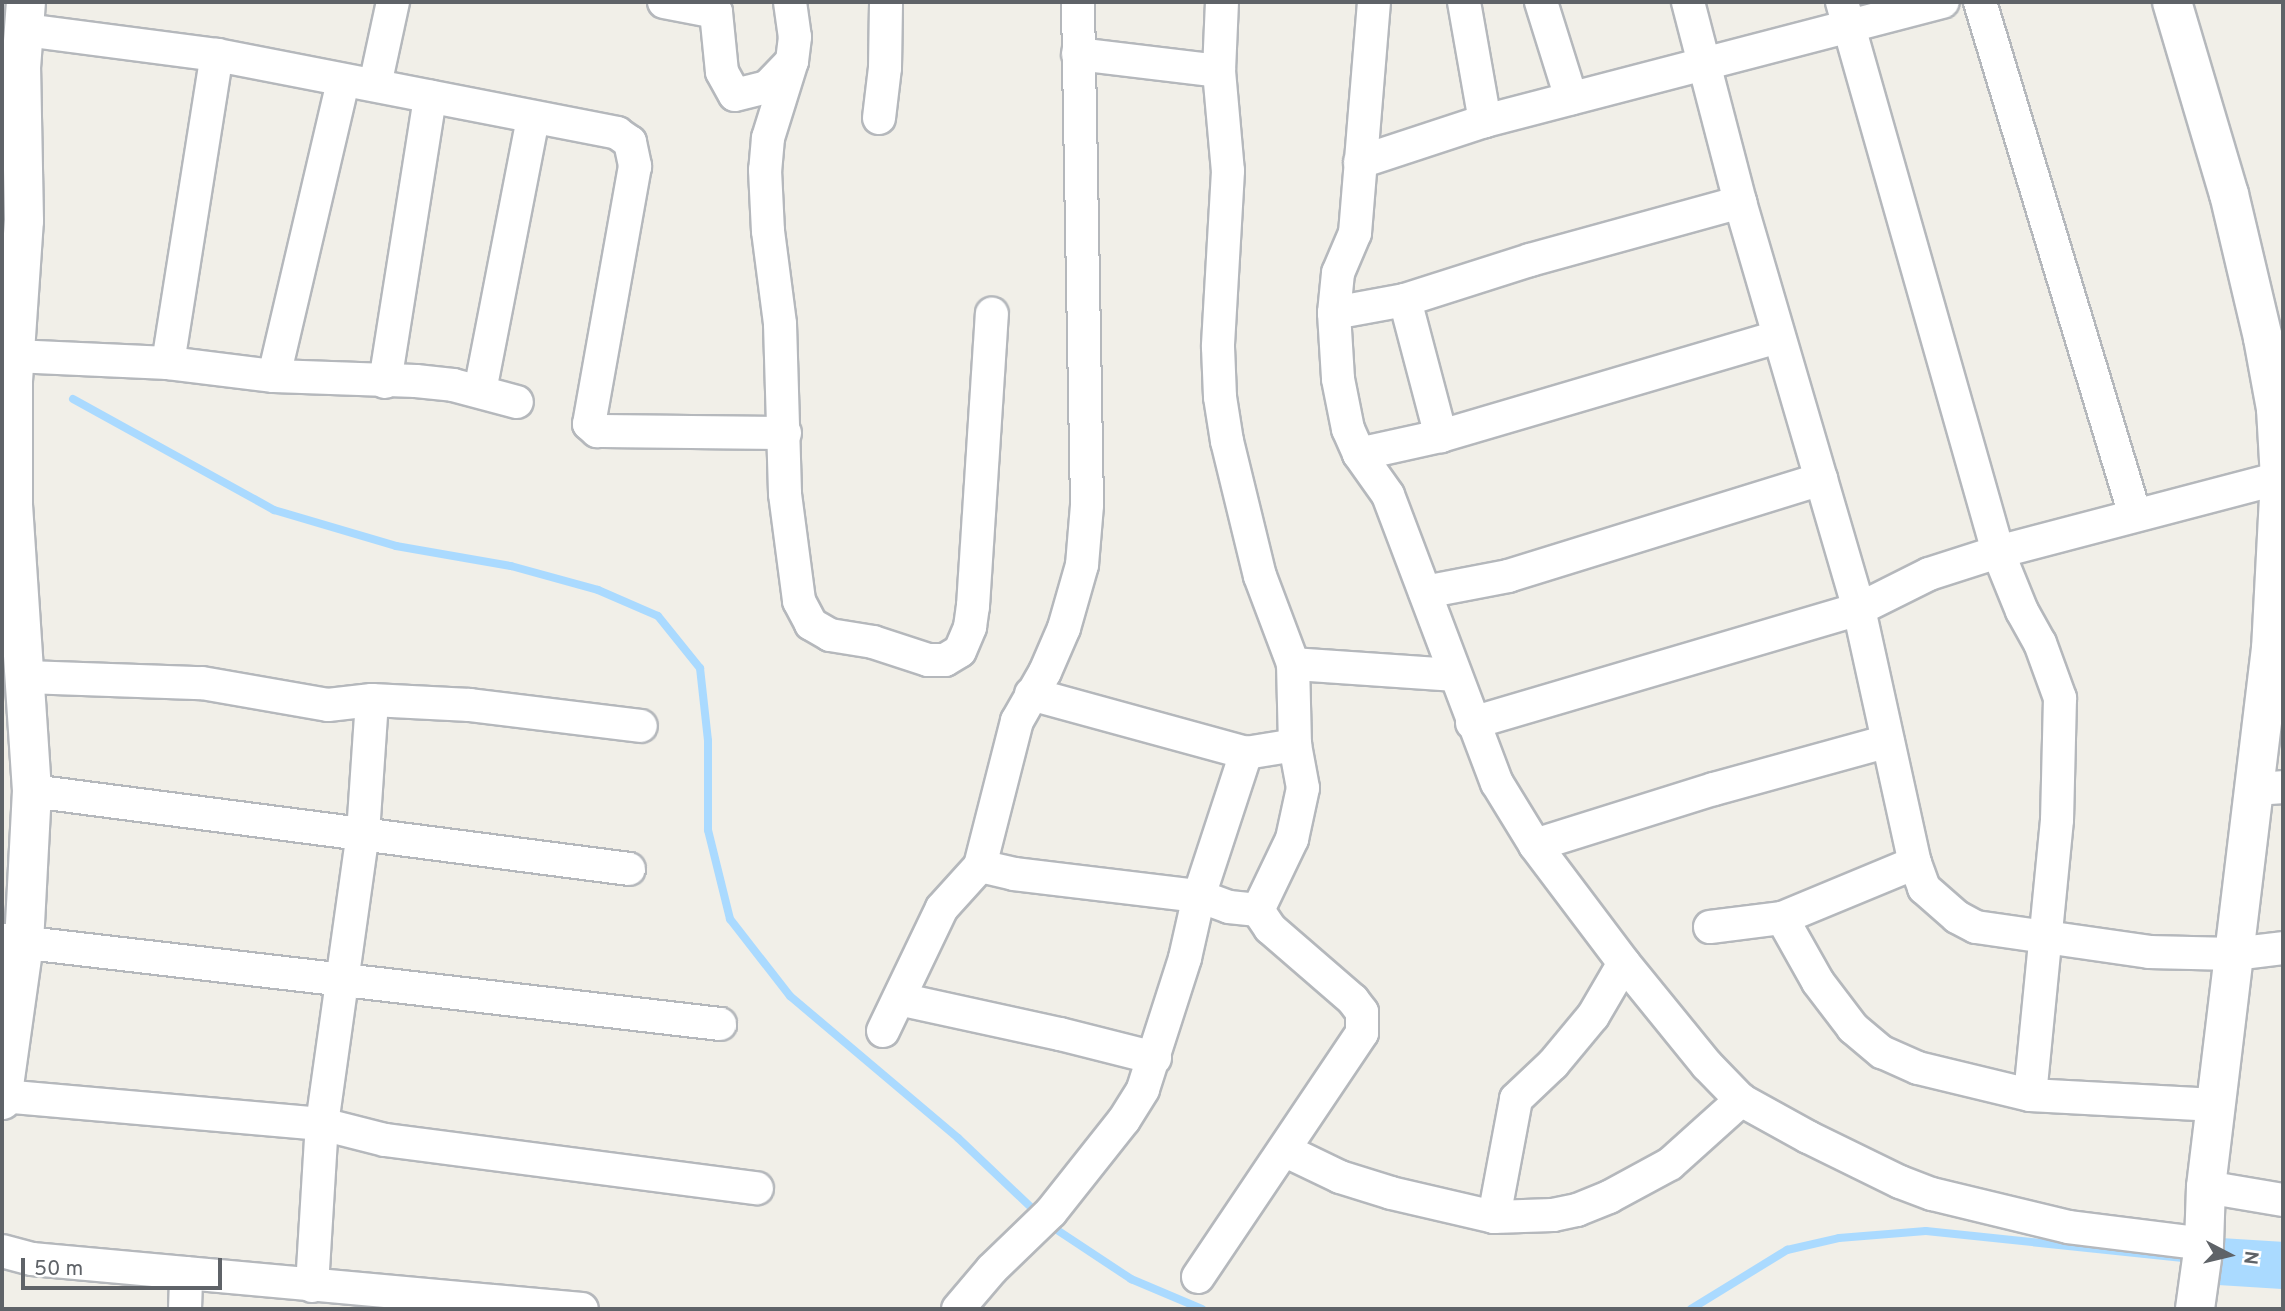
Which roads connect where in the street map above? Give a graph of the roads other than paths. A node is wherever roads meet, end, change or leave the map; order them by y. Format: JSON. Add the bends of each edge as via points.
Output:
{"nodes":[{"id":1,"x":393,"y":2,"type":"edge"},
{"id":2,"x":664,"y":2,"type":"edge"},
{"id":3,"x":790,"y":2,"type":"edge"},
{"id":4,"x":886,"y":2,"type":"edge"},
{"id":5,"x":1078,"y":2,"type":"edge"},
{"id":6,"x":1222,"y":2,"type":"edge"},
{"id":7,"x":1374,"y":2,"type":"edge"},
{"id":8,"x":1464,"y":2,"type":"edge"},
{"id":9,"x":1541,"y":2,"type":"edge"},
{"id":10,"x":1688,"y":2,"type":"edge"},
{"id":11,"x":1943,"y":2,"type":"edge"},
{"id":12,"x":1979,"y":2,"type":"edge"},
{"id":13,"x":2172,"y":2,"type":"edge"},
{"id":14,"x":717,"y":7,"type":"edge"},
{"id":15,"x":1846,"y":14,"type":"edge"},
{"id":16,"x":26,"y":16,"type":"edge"},
{"id":17,"x":1078,"y":54,"type":"junction"},
{"id":18,"x":217,"y":55,"type":"junction"},
{"id":19,"x":792,"y":61,"type":"junction"},
{"id":20,"x":1703,"y":64,"type":"junction"},
{"id":21,"x":1219,"y":71,"type":"junction"},
{"id":22,"x":12,"y":75,"type":"edge"},
{"id":23,"x":343,"y":82,"type":"junction"},
{"id":24,"x":375,"y":85,"type":"junction"},
{"id":25,"x":430,"y":97,"type":"junction"},
{"id":26,"x":1571,"y":98,"type":"junction"},
{"id":27,"x":533,"y":118,"type":"junction"},
{"id":28,"x":878,"y":118,"type":"dead end"},
{"id":29,"x":1485,"y":121,"type":"junction"},
{"id":30,"x":1360,"y":162,"type":"junction"},
{"id":31,"x":1740,"y":202,"type":"junction"},
{"id":32,"x":1405,"y":300,"type":"junction"},
{"id":33,"x":1334,"y":313,"type":"junction"},
{"id":34,"x":992,"y":314,"type":"dead end"},
{"id":35,"x":1778,"y":337,"type":"junction"},
{"id":36,"x":168,"y":363,"type":"junction"},
{"id":37,"x":8,"y":368,"type":"edge"},
{"id":38,"x":274,"y":376,"type":"junction"},
{"id":39,"x":384,"y":382,"type":"junction"},
{"id":40,"x":480,"y":391,"type":"junction"},
{"id":41,"x":517,"y":402,"type":"dead end"},
{"id":42,"x":785,"y":433,"type":"junction"},
{"id":43,"x":1441,"y":436,"type":"junction"},
{"id":44,"x":1359,"y":454,"type":"junction"},
{"id":45,"x":2282,"y":478,"type":"edge"},
{"id":46,"x":1821,"y":479,"type":"junction"},
{"id":47,"x":7,"y":509,"type":"edge"},
{"id":48,"x":2135,"y":515,"type":"junction"},
{"id":49,"x":1998,"y":552,"type":"junction"},
{"id":50,"x":1425,"y":592,"type":"junction"},
{"id":51,"x":1859,"y":609,"type":"junction"},
{"id":52,"x":2277,"y":646,"type":"edge"},
{"id":53,"x":1293,"y":664,"type":"junction"},
{"id":54,"x":1455,"y":675,"type":"junction"},
{"id":55,"x":26,"y":677,"type":"junction"},
{"id":56,"x":1031,"y":694,"type":"junction"},
{"id":57,"x":372,"y":700,"type":"junction"},
{"id":58,"x":1472,"y":723,"type":"junction"},
{"id":59,"x":641,"y":726,"type":"dead end"},
{"id":60,"x":1888,"y":741,"type":"junction"},
{"id":61,"x":1295,"y":745,"type":"junction"},
{"id":62,"x":1246,"y":753,"type":"junction"},
{"id":63,"x":2270,"y":788,"type":"edge"},
{"id":64,"x":32,"y":791,"type":"junction"},
{"id":65,"x":363,"y":833,"type":"junction"},
{"id":66,"x":1535,"y":845,"type":"junction"},
{"id":67,"x":1915,"y":863,"type":"junction"},
{"id":68,"x":980,"y":866,"type":"junction"},
{"id":69,"x":629,"y":869,"type":"dead end"},
{"id":70,"x":1199,"y":897,"type":"junction"},
{"id":71,"x":1258,"y":910,"type":"junction"},
{"id":72,"x":1782,"y":918,"type":"junction"},
{"id":73,"x":1710,"y":928,"type":"dead end"},
{"id":74,"x":2048,"y":936,"type":"junction"},
{"id":75,"x":13,"y":942,"type":"edge"},
{"id":76,"x":2283,"y":948,"type":"edge"},
{"id":77,"x":2234,"y":954,"type":"junction"},
{"id":78,"x":1624,"y":963,"type":"junction"},
{"id":79,"x":340,"y":981,"type":"junction"},
{"id":80,"x":900,"y":999,"type":"junction"},
{"id":81,"x":720,"y":1024,"type":"dead end"},
{"id":82,"x":883,"y":1031,"type":"dead end"},
{"id":83,"x":1155,"y":1058,"type":"junction"},
{"id":84,"x":2030,"y":1095,"type":"junction"},
{"id":85,"x":2,"y":1098,"type":"edge"},
{"id":86,"x":1741,"y":1100,"type":"junction"},
{"id":87,"x":2216,"y":1105,"type":"junction"},
{"id":88,"x":321,"y":1124,"type":"junction"},
{"id":89,"x":1284,"y":1150,"type":"junction"},
{"id":90,"x":2206,"y":1187,"type":"junction"},
{"id":91,"x":757,"y":1188,"type":"dead end"},
{"id":92,"x":2283,"y":1200,"type":"edge"},
{"id":93,"x":1494,"y":1217,"type":"junction"},
{"id":94,"x":2204,"y":1244,"type":"junction"},
{"id":95,"x":2,"y":1251,"type":"edge"},
{"id":96,"x":186,"y":1273,"type":"junction"},
{"id":97,"x":1198,"y":1277,"type":"dead end"},
{"id":98,"x":312,"y":1286,"type":"junction"},
{"id":99,"x":448,"y":1303,"type":"edge"},
{"id":100,"x":185,"y":1309,"type":"edge"},
{"id":101,"x":582,"y":1309,"type":"edge"},
{"id":102,"x":958,"y":1309,"type":"edge"},
{"id":103,"x":2195,"y":1309,"type":"edge"}],
"edges":[{"from":1,"to":24,"type":"street"},
{"from":2,"to":14,"type":"street"},
{"from":3,"to":19,"type":"street","via":[[795,37]]},
{"from":4,"to":28,"type":"street","via":[[885,68]]},
{"from":5,"to":17,"type":"street"},
{"from":6,"to":21,"type":"street"},
{"from":7,"to":30,"type":"street"},
{"from":8,"to":29,"type":"street"},
{"from":9,"to":26,"type":"street"},
{"from":10,"to":20,"type":"street"},
{"from":11,"to":15,"type":"street"},
{"from":12,"to":48,"type":"street"},
{"from":13,"to":45,"type":"main road","via":[[2229,194],[2260,325],[2276,409]]},
{"from":14,"to":19,"type":"street","via":[[722,72],[735,95],[767,87]]},
{"from":15,"to":20,"type":"street"},
{"from":15,"to":49,"type":"street"},
{"from":16,"to":18,"type":"street"},
{"from":16,"to":22,"type":"main road"},
{"from":17,"to":21,"type":"street"},
{"from":17,"to":56,"type":"street","via":[[1087,505],[1082,565],[1064,628]]},
{"from":18,"to":23,"type":"street"},
{"from":18,"to":36,"type":"street"},
{"from":19,"to":42,"type":"street","via":[[768,138],[765,170]]},
{"from":20,"to":26,"type":"street"},
{"from":20,"to":31,"type":"street"},
{"from":21,"to":53,"type":"street","via":[[1228,171],[1218,347],[1220,397],[1260,576]]},
{"from":22,"to":37,"type":"main road","via":[[23,221]]},
{"from":23,"to":24,"type":"street"},
{"from":23,"to":38,"type":"street"},
{"from":24,"to":25,"type":"street"},
{"from":25,"to":27,"type":"street"},
{"from":25,"to":39,"type":"street"},
{"from":26,"to":29,"type":"street"},
{"from":27,"to":40,"type":"street"},
{"from":27,"to":42,"type":"street","via":[[612,131],[630,142],[635,155],[589,425],[597,431]]},
{"from":29,"to":30,"type":"street"},
{"from":30,"to":33,"type":"street","via":[[1355,233],[1338,273]]},
{"from":31,"to":32,"type":"street"},
{"from":31,"to":35,"type":"street"},
{"from":32,"to":33,"type":"street"},
{"from":32,"to":43,"type":"street"},
{"from":33,"to":44,"type":"street","via":[[1338,379],[1348,429]]},
{"from":34,"to":42,"type":"street","via":[[973,606],[960,651],[945,660],[928,660],[873,642],[830,635],[811,624],[799,601],[785,494]]},
{"from":35,"to":43,"type":"street"},
{"from":35,"to":46,"type":"street"},
{"from":36,"to":37,"type":"street"},
{"from":36,"to":38,"type":"street"},
{"from":37,"to":47,"type":"main road"},
{"from":38,"to":39,"type":"street"},
{"from":39,"to":40,"type":"street","via":[[428,382]]},
{"from":40,"to":41,"type":"street"},
{"from":43,"to":44,"type":"street"},
{"from":44,"to":50,"type":"street","via":[[1388,495]]},
{"from":45,"to":48,"type":"street"},
{"from":45,"to":52,"type":"main road"},
{"from":46,"to":50,"type":"street","via":[[1508,576]]},
{"from":46,"to":51,"type":"street"},
{"from":47,"to":55,"type":"main road"},
{"from":48,"to":49,"type":"street"},
{"from":49,"to":51,"type":"street","via":[[1929,574]]},
{"from":49,"to":74,"type":"street","via":[[2060,698]]},
{"from":50,"to":54,"type":"street"},
{"from":51,"to":58,"type":"street"},
{"from":51,"to":60,"type":"street"},
{"from":52,"to":63,"type":"main road"},
{"from":53,"to":54,"type":"street"},
{"from":53,"to":61,"type":"street"},
{"from":54,"to":58,"type":"street"},
{"from":55,"to":57,"type":"street","via":[[202,683],[328,705]]},
{"from":55,"to":64,"type":"main road"},
{"from":56,"to":62,"type":"street"},
{"from":56,"to":68,"type":"street","via":[[1017,721]]},
{"from":57,"to":59,"type":"street","via":[[470,705]]},
{"from":57,"to":65,"type":"street"},
{"from":58,"to":66,"type":"street","via":[[1497,783]]},
{"from":60,"to":66,"type":"street"},
{"from":60,"to":67,"type":"street"},
{"from":61,"to":62,"type":"street"},
{"from":61,"to":71,"type":"street","via":[[1303,788],[1292,839]]},
{"from":62,"to":70,"type":"street"},
{"from":63,"to":77,"type":"main road"},
{"from":64,"to":65,"type":"street"},
{"from":64,"to":75,"type":"main road"},
{"from":65,"to":69,"type":"street"},
{"from":65,"to":79,"type":"street"},
{"from":66,"to":78,"type":"street"},
{"from":67,"to":72,"type":"street"},
{"from":67,"to":74,"type":"street","via":[[1924,888],[1957,917],[1976,927]]},
{"from":68,"to":70,"type":"street"},
{"from":68,"to":80,"type":"street","via":[[942,908]]},
{"from":70,"to":71,"type":"street"},
{"from":70,"to":83,"type":"street"},
{"from":71,"to":89,"type":"street","via":[[1270,928],[1362,1012],[1362,1033]]},
{"from":72,"to":73,"type":"street"},
{"from":72,"to":84,"type":"street","via":[[1836,1007],[1882,1052],[1918,1068]]},
{"from":74,"to":77,"type":"street","via":[[2149,952]]},
{"from":74,"to":84,"type":"street"},
{"from":75,"to":79,"type":"street"},
{"from":75,"to":85,"type":"main road"},
{"from":76,"to":77,"type":"street"},
{"from":77,"to":87,"type":"main road"},
{"from":78,"to":86,"type":"street"},
{"from":78,"to":93,"type":"street","via":[[1593,1016],[1516,1099]]},
{"from":79,"to":81,"type":"street"},
{"from":79,"to":88,"type":"street"},
{"from":80,"to":82,"type":"street"},
{"from":80,"to":83,"type":"street"},
{"from":83,"to":102,"type":"street","via":[[1136,1103],[1043,1219]]},
{"from":84,"to":87,"type":"street"},
{"from":85,"to":88,"type":"street"},
{"from":86,"to":93,"type":"street","via":[[1670,1164],[1609,1197],[1553,1215]]},
{"from":86,"to":94,"type":"street","via":[[1899,1182],[1932,1194],[2068,1227]]},
{"from":87,"to":90,"type":"main road"},
{"from":88,"to":91,"type":"street","via":[[385,1140]]},
{"from":88,"to":98,"type":"street"},
{"from":89,"to":93,"type":"street","via":[[1340,1177]]},
{"from":89,"to":97,"type":"street"},
{"from":90,"to":92,"type":"street"},
{"from":90,"to":94,"type":"main road"},
{"from":94,"to":103,"type":"main road"},
{"from":95,"to":96,"type":"street","via":[[32,1259]]},
{"from":96,"to":98,"type":"street"},
{"from":96,"to":100,"type":"street"},
{"from":98,"to":99,"type":"street"},
{"from":99,"to":101,"type":"street"}]}
